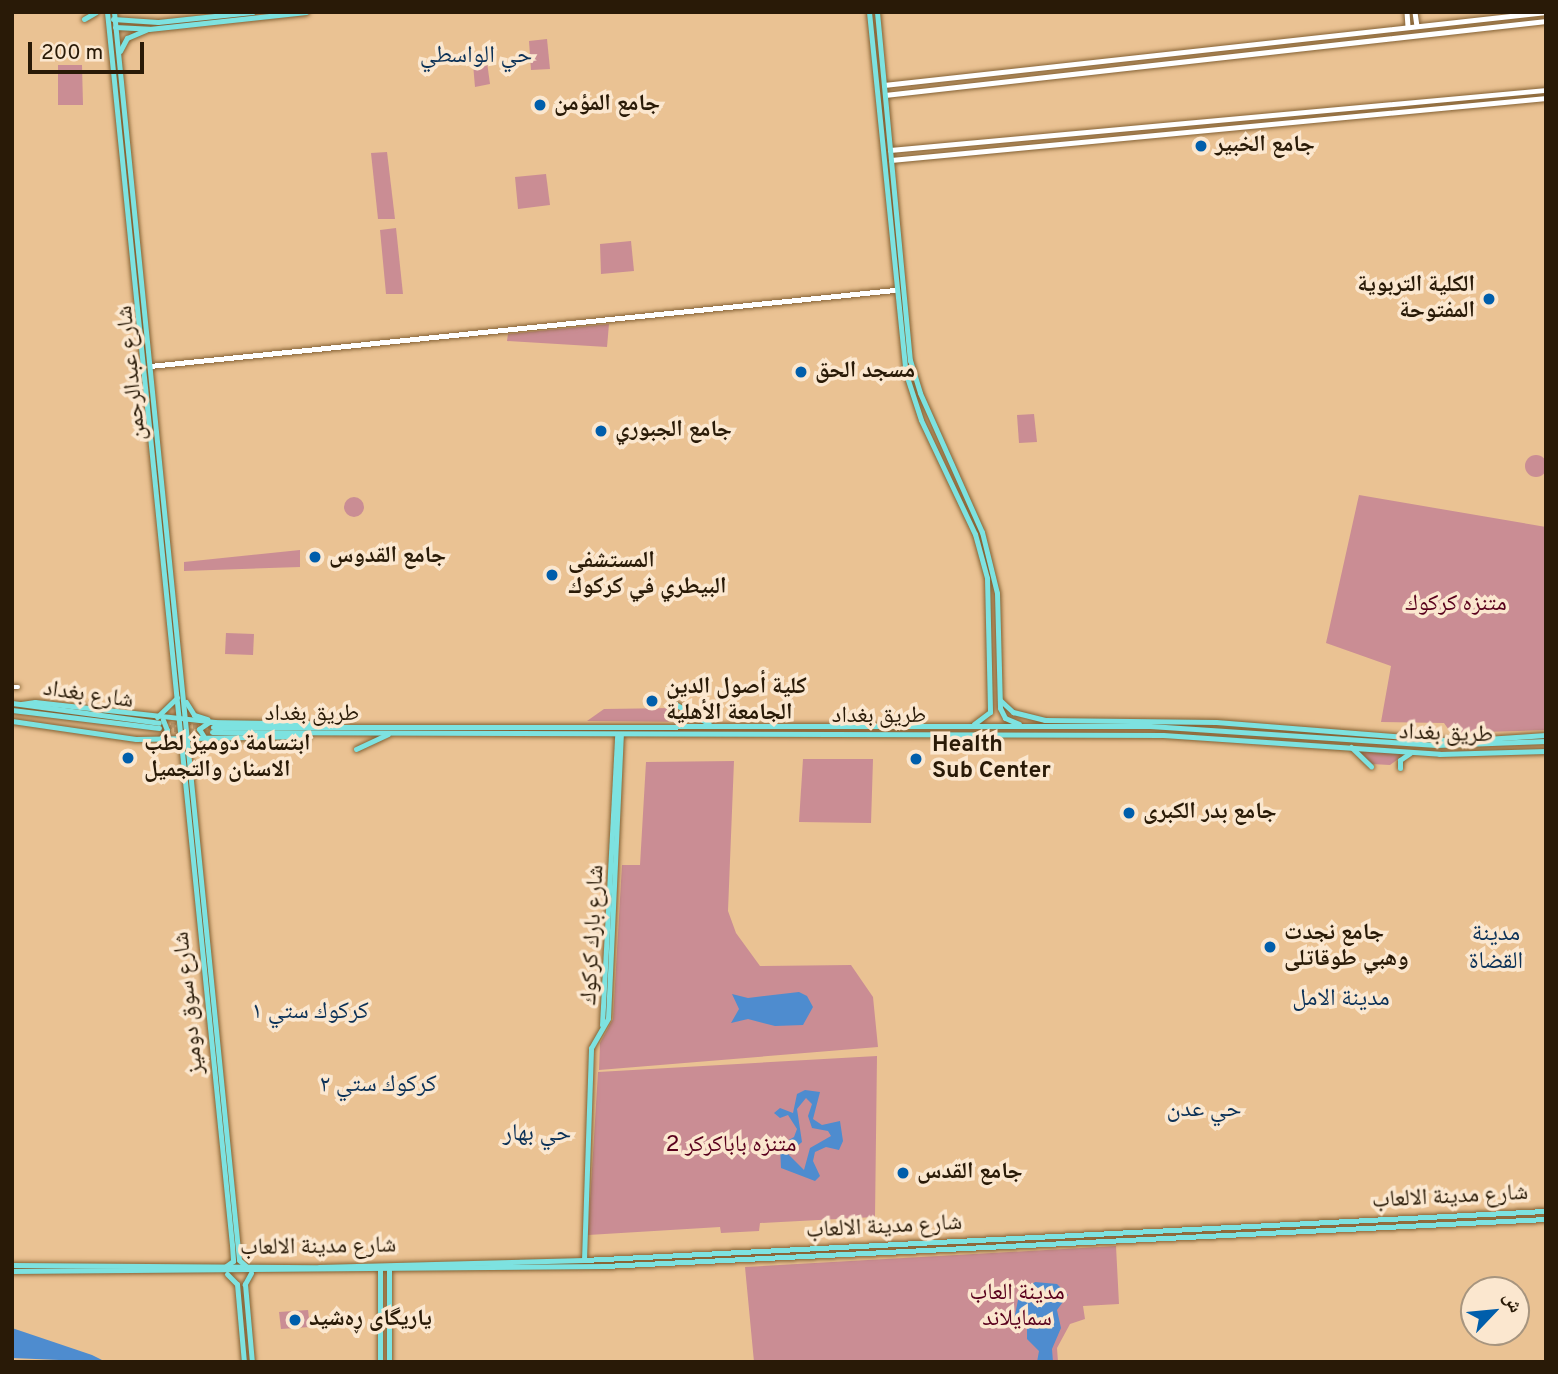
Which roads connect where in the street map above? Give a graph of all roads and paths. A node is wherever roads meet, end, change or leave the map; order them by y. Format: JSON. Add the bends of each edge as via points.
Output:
{"nodes":[{"id":1,"x":96,"y":12,"type":"edge"},
{"id":2,"x":252,"y":12,"type":"edge"},
{"id":3,"x":306,"y":12,"type":"edge"},
{"id":4,"x":869,"y":12,"type":"edge"},
{"id":5,"x":877,"y":12,"type":"edge"},
{"id":6,"x":1407,"y":12,"type":"edge"},
{"id":7,"x":1415,"y":12,"type":"edge"},
{"id":8,"x":1546,"y":12,"type":"edge"},
{"id":9,"x":1531,"y":14,"type":"edge"},
{"id":10,"x":107,"y":15,"type":"edge"},
{"id":11,"x":114,"y":16,"type":"edge"},
{"id":12,"x":245,"y":16,"type":"edge"},
{"id":13,"x":84,"y":19,"type":"dead end"},
{"id":14,"x":1546,"y":20,"type":"edge"},
{"id":15,"x":1532,"y":22,"type":"junction"},
{"id":16,"x":1417,"y":26,"type":"junction"},
{"id":17,"x":108,"y":27,"type":"junction"},
{"id":18,"x":116,"y":27,"type":"junction"},
{"id":19,"x":1408,"y":27,"type":"junction"},
{"id":20,"x":149,"y":29,"type":"junction"},
{"id":21,"x":871,"y":33,"type":"junction"},
{"id":22,"x":879,"y":33,"type":"junction"},
{"id":23,"x":1275,"y":42,"type":"junction"},
{"id":24,"x":1276,"y":51,"type":"junction"},
{"id":25,"x":119,"y":54,"type":"junction"},
{"id":26,"x":943,"y":78,"type":"junction"},
{"id":27,"x":884,"y":85,"type":"junction"},
{"id":28,"x":944,"y":88,"type":"junction"},
{"id":29,"x":1546,"y":90,"type":"edge"},
{"id":30,"x":885,"y":95,"type":"junction"},
{"id":31,"x":1546,"y":98,"type":"edge"},
{"id":32,"x":1368,"y":106,"type":"junction"},
{"id":33,"x":1369,"y":114,"type":"junction"},
{"id":34,"x":923,"y":149,"type":"junction"},
{"id":35,"x":890,"y":150,"type":"junction"},
{"id":36,"x":923,"y":156,"type":"junction"},
{"id":37,"x":891,"y":160,"type":"junction"},
{"id":38,"x":136,"y":264,"type":"junction"},
{"id":39,"x":894,"y":290,"type":"junction"},
{"id":40,"x":149,"y":366,"type":"junction"},
{"id":41,"x":942,"y":444,"type":"junction"},
{"id":42,"x":934,"y":448,"type":"junction"},
{"id":43,"x":990,"y":697,"type":"junction"},
{"id":44,"x":998,"y":697,"type":"junction"},
{"id":45,"x":181,"y":698,"type":"junction"},
{"id":46,"x":12,"y":703,"type":"edge"},
{"id":47,"x":675,"y":704,"type":"dead end"},
{"id":48,"x":12,"y":710,"type":"edge"},
{"id":49,"x":12,"y":721,"type":"edge"},
{"id":50,"x":183,"y":721,"type":"junction"},
{"id":51,"x":158,"y":722,"type":"junction"},
{"id":52,"x":224,"y":722,"type":"junction"},
{"id":53,"x":1150,"y":723,"type":"junction"},
{"id":54,"x":712,"y":726,"type":"junction"},
{"id":55,"x":755,"y":726,"type":"junction"},
{"id":56,"x":970,"y":726,"type":"junction"},
{"id":57,"x":1025,"y":726,"type":"junction"},
{"id":58,"x":1216,"y":726,"type":"junction"},
{"id":59,"x":213,"y":727,"type":"junction"},
{"id":60,"x":184,"y":730,"type":"joint"},
{"id":61,"x":367,"y":730,"type":"junction"},
{"id":62,"x":1238,"y":731,"type":"junction"},
{"id":63,"x":1293,"y":731,"type":"junction"},
{"id":64,"x":389,"y":733,"type":"junction"},
{"id":65,"x":755,"y":734,"type":"junction"},
{"id":66,"x":619,"y":735,"type":"junction"},
{"id":67,"x":1546,"y":735,"type":"edge"},
{"id":68,"x":161,"y":738,"type":"junction"},
{"id":69,"x":184,"y":739,"type":"junction"},
{"id":70,"x":211,"y":740,"type":"junction"},
{"id":71,"x":1236,"y":740,"type":"junction"},
{"id":72,"x":1507,"y":740,"type":"junction"},
{"id":73,"x":1546,"y":743,"type":"edge"},
{"id":74,"x":1351,"y":747,"type":"junction"},
{"id":75,"x":356,"y":749,"type":"dead end"},
{"id":76,"x":183,"y":751,"type":"junction"},
{"id":77,"x":1546,"y":751,"type":"edge"},
{"id":78,"x":1411,"y":752,"type":"junction"},
{"id":79,"x":190,"y":760,"type":"junction"},
{"id":80,"x":1371,"y":766,"type":"dead end"},
{"id":81,"x":1400,"y":768,"type":"dead end"},
{"id":82,"x":205,"y":940,"type":"junction"},
{"id":83,"x":1546,"y":1211,"type":"edge"},
{"id":84,"x":1485,"y":1214,"type":"junction"},
{"id":85,"x":1546,"y":1219,"type":"edge"},
{"id":86,"x":1486,"y":1222,"type":"junction"},
{"id":87,"x":1215,"y":1231,"type":"junction"},
{"id":88,"x":236,"y":1255,"type":"junction"},
{"id":89,"x":678,"y":1258,"type":"junction"},
{"id":90,"x":584,"y":1259,"type":"junction"},
{"id":91,"x":555,"y":1260,"type":"junction"},
{"id":92,"x":12,"y":1265,"type":"edge"},
{"id":93,"x":94,"y":1265,"type":"junction"},
{"id":94,"x":249,"y":1267,"type":"junction"},
{"id":95,"x":380,"y":1268,"type":"junction"},
{"id":96,"x":389,"y":1268,"type":"junction"},
{"id":97,"x":555,"y":1268,"type":"junction"},
{"id":98,"x":224,"y":1270,"type":"junction"},
{"id":99,"x":12,"y":1271,"type":"edge"},
{"id":100,"x":254,"y":1272,"type":"junction"},
{"id":101,"x":94,"y":1273,"type":"junction"},
{"id":102,"x":244,"y":1362,"type":"edge"},
{"id":103,"x":252,"y":1362,"type":"edge"},
{"id":104,"x":380,"y":1362,"type":"edge"},
{"id":105,"x":389,"y":1362,"type":"edge"}],
"edges":[{"from":1,"to":13,"type":"main road"},
{"from":2,"to":12,"type":"main road"},
{"from":3,"to":12,"type":"main road"},
{"from":4,"to":21,"type":"main road"},
{"from":5,"to":22,"type":"main road"},
{"from":6,"to":19,"type":"street"},
{"from":7,"to":16,"type":"street"},
{"from":8,"to":9,"type":"street"},
{"from":9,"to":15,"type":"street"},
{"from":9,"to":16,"type":"street"},
{"from":10,"to":11,"type":"main road"},
{"from":10,"to":17,"type":"main road","name":"شارع عبدالرحمن"},
{"from":11,"to":12,"type":"main road","via":[[158,22]]},
{"from":11,"to":18,"type":"main road","name":"شارع عبدالرحمن"},
{"from":12,"to":20,"type":"main road"},
{"from":14,"to":15,"type":"street"},
{"from":15,"to":24,"type":"street"},
{"from":16,"to":19,"type":"street"},
{"from":17,"to":18,"type":"main road"},
{"from":17,"to":38,"type":"main road","name":"شارع عبدالرحمن"},
{"from":18,"to":20,"type":"main road"},
{"from":18,"to":25,"type":"main road","name":"شارع عبدالرحمن"},
{"from":19,"to":23,"type":"street"},
{"from":20,"to":25,"type":"main road","via":[[127,38]]},
{"from":21,"to":22,"type":"main road"},
{"from":21,"to":39,"type":"main road"},
{"from":22,"to":27,"type":"main road"},
{"from":23,"to":24,"type":"street"},
{"from":23,"to":26,"type":"street"},
{"from":24,"to":28,"type":"street"},
{"from":25,"to":38,"type":"main road","name":"شارع عبدالرحمن"},
{"from":26,"to":27,"type":"street"},
{"from":26,"to":28,"type":"street"},
{"from":27,"to":30,"type":"main road"},
{"from":28,"to":30,"type":"street"},
{"from":29,"to":32,"type":"street"},
{"from":30,"to":35,"type":"main road"},
{"from":31,"to":33,"type":"street"},
{"from":32,"to":33,"type":"street"},
{"from":32,"to":34,"type":"street"},
{"from":33,"to":36,"type":"street"},
{"from":34,"to":35,"type":"street"},
{"from":34,"to":36,"type":"street"},
{"from":35,"to":37,"type":"main road"},
{"from":36,"to":37,"type":"street"},
{"from":37,"to":41,"type":"main road","via":[[910,360]]},
{"from":38,"to":40,"type":"main road","name":"شارع عبدالرحمن"},
{"from":38,"to":45,"type":"main road","name":"شارع عبدالرحمن"},
{"from":39,"to":40,"type":"street"},
{"from":39,"to":42,"type":"main road","via":[[906,374]]},
{"from":40,"to":45,"type":"main road","name":"شارع عبدالرحمن"},
{"from":41,"to":42,"type":"main road"},
{"from":41,"to":44,"type":"main road","via":[[990,558],[997,593]]},
{"from":42,"to":43,"type":"main road","via":[[975,534],[987,578]]},
{"from":43,"to":44,"type":"main road"},
{"from":43,"to":56,"type":"main road","via":[[989,715]]},
{"from":44,"to":53,"type":"main road","via":[[1013,712],[1045,720],[1134,719]]},
{"from":44,"to":57,"type":"main road","via":[[1002,715]]},
{"from":45,"to":50,"type":"main road","name":"شارع عبدالرحمن"},
{"from":45,"to":51,"type":"main road"},
{"from":45,"to":52,"type":"main road","via":[[195,716]]},
{"from":46,"to":51,"type":"main road","name":"شارع بغداد","via":[[39,702]]},
{"from":47,"to":54,"type":"main road"},
{"from":48,"to":51,"type":"main road","name":"شارع بغداد"},
{"from":49,"to":68,"type":"main road","via":[[126,738]]},
{"from":50,"to":51,"type":"main road"},
{"from":50,"to":59,"type":"main road"},
{"from":50,"to":60,"type":"main road","name":"شارع عبدالرحمن"},
{"from":51,"to":68,"type":"main road","via":[[167,730]]},
{"from":52,"to":59,"type":"main road"},
{"from":52,"to":61,"type":"main road"},
{"from":53,"to":57,"type":"main road","name":"طريق بغداد"},
{"from":53,"to":58,"type":"main road","name":"طريق بغداد"},
{"from":54,"to":55,"type":"main road","name":"طريق بغداد"},
{"from":54,"to":61,"type":"main road","name":"طريق بغداد"},
{"from":55,"to":56,"type":"main road","name":"طريق بغداد"},
{"from":55,"to":65,"type":"main road"},
{"from":56,"to":57,"type":"main road","name":"طريق بغداد"},
{"from":58,"to":62,"type":"main road","name":"طريق بغداد"},
{"from":58,"to":63,"type":"main road"},
{"from":59,"to":61,"type":"main road","name":"طريق بغداد"},
{"from":59,"to":70,"type":"main road","via":[[203,723],[199,729],[202,737]]},
{"from":60,"to":69,"type":"main road","name":"شارع سوق دوميز"},
{"from":61,"to":64,"type":"main road","name":"طريق بغداد"},
{"from":61,"to":70,"type":"main road"},
{"from":62,"to":63,"type":"main road","name":"طريق بغداد"},
{"from":62,"to":71,"type":"main road"},
{"from":63,"to":72,"type":"main road","name":"طريق بغداد"},
{"from":64,"to":66,"type":"main road","name":"طريق بغداد"},
{"from":64,"to":75,"type":"main road"},
{"from":65,"to":66,"type":"main road","name":"طريق بغداد"},
{"from":65,"to":71,"type":"main road","name":"طريق بغداد"},
{"from":66,"to":90,"type":"main road","name":"شارع بارك كركوك","via":[[608,1018],[591,1048]]},
{"from":67,"to":72,"type":"main road"},
{"from":68,"to":69,"type":"main road"},
{"from":68,"to":76,"type":"main road"},
{"from":69,"to":70,"type":"main road"},
{"from":69,"to":76,"type":"main road","name":"شارع سوق دوميز"},
{"from":69,"to":79,"type":"main road","name":"شارع سوق دوميز"},
{"from":70,"to":79,"type":"main road","via":[[195,744]]},
{"from":71,"to":74,"type":"main road","name":"طريق بغداد"},
{"from":72,"to":73,"type":"main road","name":"طريق بغداد"},
{"from":74,"to":78,"type":"main road","name":"طريق بغداد"},
{"from":74,"to":80,"type":"main road"},
{"from":76,"to":82,"type":"main road","name":"شارع سوق دوميز"},
{"from":77,"to":78,"type":"main road","name":"طريق بغداد","via":[[1484,755]]},
{"from":78,"to":81,"type":"main road","via":[[1400,760]]},
{"from":79,"to":82,"type":"main road","name":"شارع سوق دوميز"},
{"from":82,"to":88,"type":"main road","name":"شارع سوق دوميز"},
{"from":83,"to":84,"type":"main road","name":"شارع مدينة الالعاب"},
{"from":84,"to":86,"type":"main road"},
{"from":84,"to":87,"type":"main road","name":"شارع مدينة الالعاب"},
{"from":85,"to":86,"type":"main road","name":"شارع مدينة الالعاب"},
{"from":86,"to":87,"type":"main road","name":"شارع مدينة الالعاب"},
{"from":87,"to":89,"type":"main road","name":"شارع مدينة الالعاب"},
{"from":88,"to":94,"type":"main road"},
{"from":88,"to":98,"type":"main road"},
{"from":89,"to":90,"type":"main road","name":"شارع مدينة الالعاب"},
{"from":89,"to":97,"type":"main road","name":"شارع مدينة الالعاب"},
{"from":90,"to":91,"type":"main road","name":"شارع مدينة الالعاب"},
{"from":91,"to":96,"type":"main road","name":"شارع مدينة الالعاب"},
{"from":91,"to":97,"type":"main road"},
{"from":92,"to":93,"type":"main road"},
{"from":93,"to":98,"type":"main road"},
{"from":93,"to":101,"type":"main road"},
{"from":94,"to":95,"type":"main road","name":"شارع مدينة الالعاب"},
{"from":94,"to":98,"type":"main road","name":"شارع مدينة الالعاب"},
{"from":95,"to":96,"type":"main road","name":"شارع مدينة الالعاب"},
{"from":95,"to":100,"type":"main road","name":"شارع مدينة الالعاب"},
{"from":95,"to":104,"type":"main road"},
{"from":96,"to":97,"type":"main road","name":"شارع مدينة الالعاب"},
{"from":96,"to":105,"type":"main road"},
{"from":98,"to":100,"type":"main road","name":"شارع مدينة الالعاب"},
{"from":98,"to":101,"type":"main road"},
{"from":98,"to":102,"type":"main road","via":[[237,1284]]},
{"from":99,"to":101,"type":"main road"},
{"from":100,"to":103,"type":"main road","via":[[245,1282]]}]}
